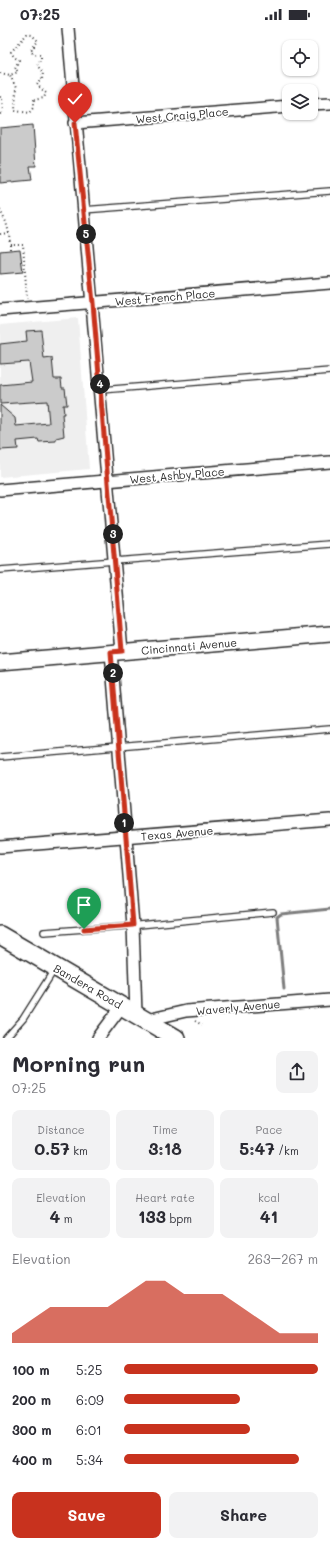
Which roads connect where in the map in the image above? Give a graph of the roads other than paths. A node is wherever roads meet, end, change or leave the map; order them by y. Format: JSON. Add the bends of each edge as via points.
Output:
{"nodes":[{"id":1,"x":68,"y":28,"type":"edge"},
{"id":2,"x":330,"y":103,"type":"edge"},
{"id":3,"x":318,"y":104,"type":"edge"},
{"id":4,"x":282,"y":107,"type":"edge"},
{"id":5,"x":75,"y":123,"type":"junction"},
{"id":6,"x":330,"y":191,"type":"edge"},
{"id":7,"x":83,"y":210,"type":"junction"},
{"id":8,"x":330,"y":283,"type":"edge"},
{"id":9,"x":93,"y":303,"type":"junction"},
{"id":10,"x":0,"y":310,"type":"edge"},
{"id":11,"x":330,"y":371,"type":"edge"},
{"id":12,"x":101,"y":390,"type":"junction"},
{"id":13,"x":330,"y":462,"type":"edge"},
{"id":14,"x":108,"y":480,"type":"junction"},
{"id":15,"x":0,"y":490,"type":"edge"},
{"id":16,"x":330,"y":544,"type":"edge"},
{"id":17,"x":115,"y":562,"type":"junction"},
{"id":18,"x":0,"y":570,"type":"edge"},
{"id":19,"x":330,"y":634,"type":"edge"},
{"id":20,"x":117,"y":652,"type":"junction"},
{"id":21,"x":0,"y":662,"type":"edge"},
{"id":22,"x":330,"y":729,"type":"edge"},
{"id":23,"x":119,"y":748,"type":"junction"},
{"id":24,"x":0,"y":757,"type":"edge"},
{"id":25,"x":330,"y":820,"type":"edge"},
{"id":26,"x":125,"y":837,"type":"junction"},
{"id":27,"x":0,"y":847,"type":"edge"},
{"id":28,"x":273,"y":912,"type":"dead end"},
{"id":29,"x":133,"y":925,"type":"junction"},
{"id":30,"x":44,"y":932,"type":"dead end"},
{"id":31,"x":0,"y":935,"type":"edge"},
{"id":32,"x":56,"y":967,"type":"junction"},
{"id":33,"x":330,"y":1000,"type":"edge"},
{"id":34,"x":135,"y":1013,"type":"junction"},
{"id":35,"x":6,"y":1038,"type":"edge"},
{"id":36,"x":98,"y":1038,"type":"edge"},
{"id":37,"x":178,"y":1038,"type":"edge"}],
"edges":[{"from":1,"to":5,"type":"street"},
{"from":2,"to":3,"type":"street"},
{"from":4,"to":5,"type":"street","name":"West Craig Place"},
{"from":5,"to":7,"type":"street"},
{"from":6,"to":7,"type":"lane"},
{"from":7,"to":9,"type":"street"},
{"from":8,"to":9,"type":"street","name":"West French Place"},
{"from":9,"to":10,"type":"street","name":"West French Place"},
{"from":9,"to":12,"type":"street"},
{"from":11,"to":12,"type":"lane"},
{"from":12,"to":14,"type":"street"},
{"from":13,"to":14,"type":"street","name":"West Ashby Place"},
{"from":14,"to":15,"type":"street","name":"West Ashby Place"},
{"from":14,"to":17,"type":"street"},
{"from":16,"to":17,"type":"lane"},
{"from":17,"to":18,"type":"lane"},
{"from":17,"to":20,"type":"street"},
{"from":19,"to":20,"type":"street","name":"Cincinnati Avenue"},
{"from":20,"to":21,"type":"street","name":"Cincinnati Avenue"},
{"from":20,"to":23,"type":"street"},
{"from":22,"to":23,"type":"lane"},
{"from":23,"to":24,"type":"lane"},
{"from":23,"to":26,"type":"street"},
{"from":25,"to":26,"type":"street","name":"Texas Avenue"},
{"from":26,"to":27,"type":"street","name":"Texas Avenue"},
{"from":26,"to":29,"type":"street"},
{"from":28,"to":29,"type":"lane"},
{"from":29,"to":30,"type":"lane"},
{"from":29,"to":34,"type":"street"},
{"from":31,"to":32,"type":"main road","name":"Bandera Road"},
{"from":32,"to":34,"type":"main road","name":"Bandera Road"},
{"from":32,"to":35,"type":"lane","via":[[23,1019]]},
{"from":33,"to":34,"type":"street","name":"Waverly Avenue"},
{"from":34,"to":36,"type":"street"},
{"from":34,"to":37,"type":"main road","name":"Bandera Road"}]}
